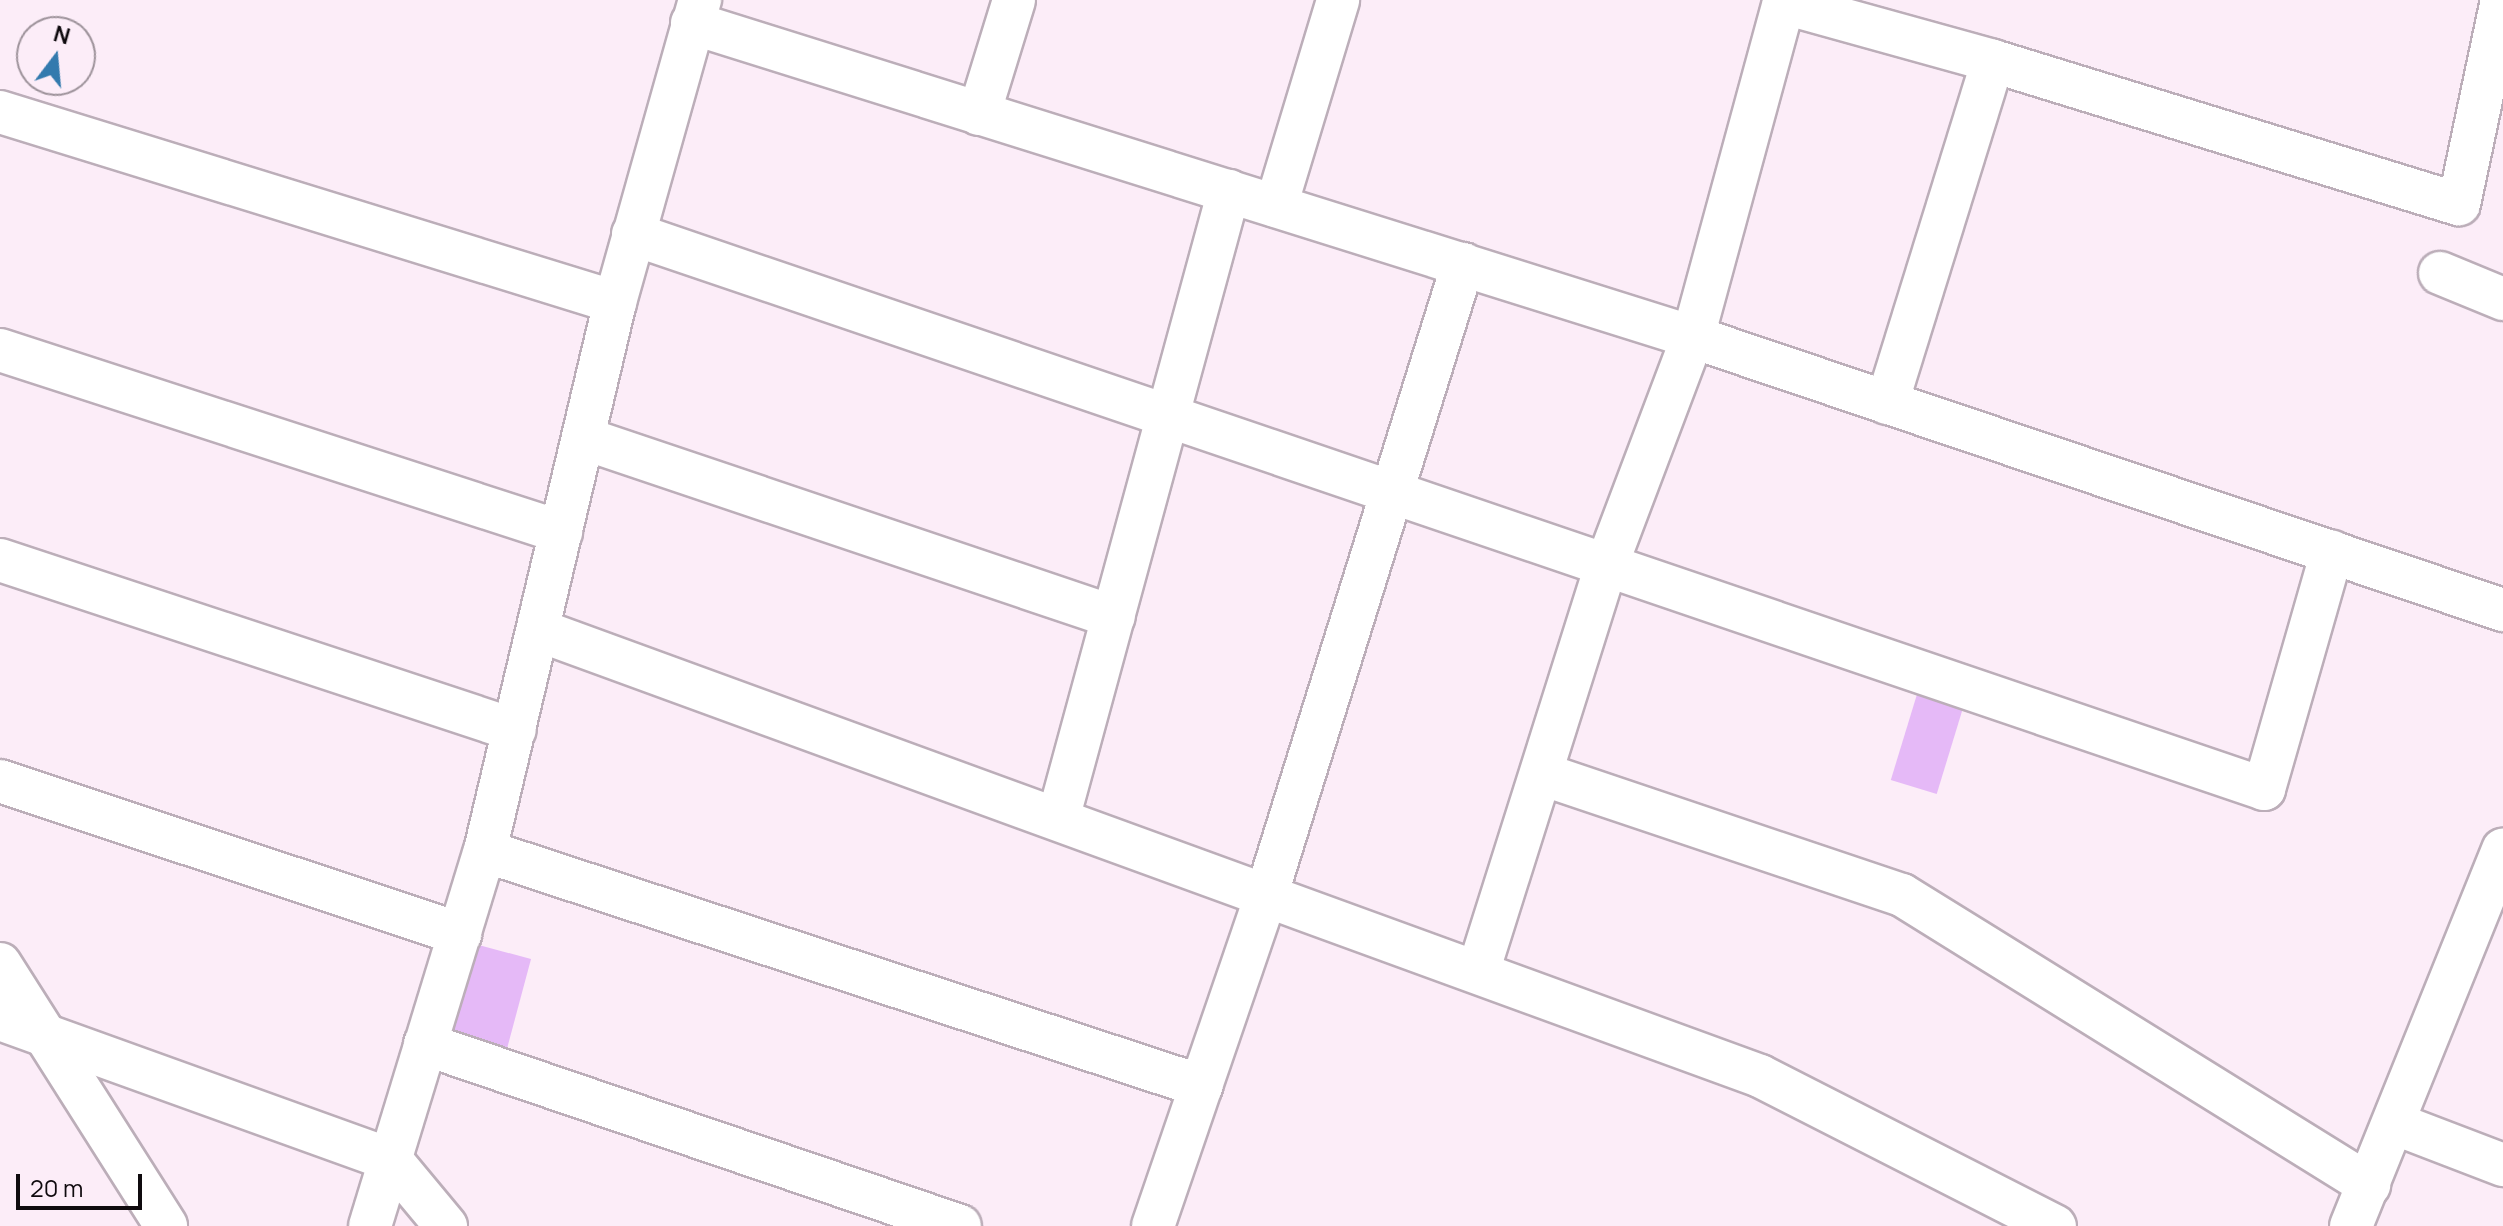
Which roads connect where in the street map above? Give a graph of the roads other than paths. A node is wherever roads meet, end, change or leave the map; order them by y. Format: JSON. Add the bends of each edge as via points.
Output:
{"nodes":[{"id":1,"x":1014,"y":0,"type":"edge"},
{"id":2,"x":1338,"y":0,"type":"edge"},
{"id":3,"x":2502,"y":0,"type":"edge"},
{"id":4,"x":1785,"y":2,"type":"edge"},
{"id":5,"x":696,"y":12,"type":"edge"},
{"id":6,"x":1993,"y":61,"type":"junction"},
{"id":7,"x":0,"y":112,"type":"edge"},
{"id":8,"x":979,"y":114,"type":"junction"},
{"id":9,"x":1229,"y":191,"type":"junction"},
{"id":10,"x":1276,"y":206,"type":"junction"},
{"id":11,"x":633,"y":234,"type":"junction"},
{"id":12,"x":1463,"y":264,"type":"junction"},
{"id":13,"x":2440,"y":273,"type":"dead end"},
{"id":14,"x":2503,"y":299,"type":"edge"},
{"id":15,"x":615,"y":302,"type":"junction"},
{"id":16,"x":1693,"y":337,"type":"junction"},
{"id":17,"x":0,"y":350,"type":"edge"},
{"id":18,"x":1887,"y":403,"type":"junction"},
{"id":19,"x":1169,"y":420,"type":"junction"},
{"id":20,"x":583,"y":438,"type":"junction"},
{"id":21,"x":1396,"y":491,"type":"junction"},
{"id":22,"x":561,"y":532,"type":"junction"},
{"id":23,"x":2332,"y":552,"type":"junction"},
{"id":24,"x":0,"y":560,"type":"edge"},
{"id":25,"x":1607,"y":564,"type":"junction"},
{"id":26,"x":2503,"y":610,"type":"edge"},
{"id":27,"x":1114,"y":617,"type":"junction"},
{"id":28,"x":538,"y":630,"type":"junction"},
{"id":29,"x":515,"y":730,"type":"junction"},
{"id":30,"x":1542,"y":774,"type":"junction"},
{"id":31,"x":0,"y":781,"type":"edge"},
{"id":32,"x":1058,"y":819,"type":"junction"},
{"id":33,"x":2503,"y":850,"type":"edge"},
{"id":34,"x":485,"y":851,"type":"junction"},
{"id":35,"x":1267,"y":893,"type":"junction"},
{"id":36,"x":460,"y":934,"type":"junction"},
{"id":37,"x":0,"y":964,"type":"edge"},
{"id":38,"x":1478,"y":972,"type":"junction"},
{"id":39,"x":0,"y":1019,"type":"edge"},
{"id":40,"x":41,"y":1031,"type":"junction"},
{"id":41,"x":425,"y":1044,"type":"junction"},
{"id":42,"x":1201,"y":1086,"type":"junction"},
{"id":43,"x":2396,"y":1124,"type":"junction"},
{"id":44,"x":391,"y":1160,"type":"junction"},
{"id":45,"x":2503,"y":1165,"type":"edge"},
{"id":46,"x":2369,"y":1185,"type":"junction"},
{"id":47,"x":166,"y":1226,"type":"edge"},
{"id":48,"x":370,"y":1226,"type":"edge"},
{"id":49,"x":446,"y":1226,"type":"edge"},
{"id":50,"x":960,"y":1226,"type":"edge"},
{"id":51,"x":1153,"y":1226,"type":"edge"},
{"id":52,"x":2055,"y":1226,"type":"edge"},
{"id":53,"x":2351,"y":1226,"type":"edge"}],
"edges":[{"from":1,"to":8,"type":"street"},
{"from":2,"to":10,"type":"street"},
{"from":3,"to":6,"type":"street","via":[[2459,204]]},
{"from":4,"to":6,"type":"street"},
{"from":4,"to":16,"type":"street"},
{"from":5,"to":8,"type":"street"},
{"from":5,"to":11,"type":"street"},
{"from":6,"to":18,"type":"street"},
{"from":7,"to":15,"type":"street"},
{"from":8,"to":9,"type":"street"},
{"from":9,"to":10,"type":"street"},
{"from":9,"to":19,"type":"street"},
{"from":10,"to":12,"type":"street"},
{"from":11,"to":15,"type":"street"},
{"from":11,"to":19,"type":"street"},
{"from":12,"to":16,"type":"street"},
{"from":12,"to":21,"type":"street"},
{"from":13,"to":14,"type":"street"},
{"from":15,"to":20,"type":"street"},
{"from":16,"to":18,"type":"street"},
{"from":16,"to":25,"type":"street"},
{"from":17,"to":22,"type":"street"},
{"from":18,"to":23,"type":"street"},
{"from":19,"to":21,"type":"street"},
{"from":19,"to":27,"type":"street"},
{"from":20,"to":22,"type":"street"},
{"from":20,"to":27,"type":"street"},
{"from":21,"to":25,"type":"street"},
{"from":21,"to":35,"type":"street"},
{"from":22,"to":28,"type":"street"},
{"from":23,"to":25,"type":"street","via":[[2264,789]]},
{"from":23,"to":26,"type":"street"},
{"from":24,"to":29,"type":"street"},
{"from":25,"to":30,"type":"street"},
{"from":27,"to":32,"type":"street"},
{"from":28,"to":29,"type":"street"},
{"from":28,"to":32,"type":"street"},
{"from":29,"to":34,"type":"street"},
{"from":30,"to":38,"type":"street"},
{"from":30,"to":46,"type":"street","via":[[1902,895]]},
{"from":31,"to":36,"type":"street"},
{"from":32,"to":35,"type":"street"},
{"from":33,"to":43,"type":"street"},
{"from":34,"to":36,"type":"street"},
{"from":34,"to":42,"type":"street"},
{"from":35,"to":38,"type":"street"},
{"from":35,"to":42,"type":"street"},
{"from":36,"to":41,"type":"street"},
{"from":37,"to":40,"type":"street"},
{"from":38,"to":52,"type":"street","via":[[1760,1076]]},
{"from":39,"to":40,"type":"street"},
{"from":40,"to":44,"type":"street"},
{"from":40,"to":47,"type":"street"},
{"from":41,"to":44,"type":"street"},
{"from":41,"to":50,"type":"street"},
{"from":42,"to":51,"type":"street"},
{"from":43,"to":45,"type":"street"},
{"from":43,"to":46,"type":"street"},
{"from":44,"to":48,"type":"street"},
{"from":44,"to":49,"type":"street"},
{"from":46,"to":53,"type":"street"}]}
